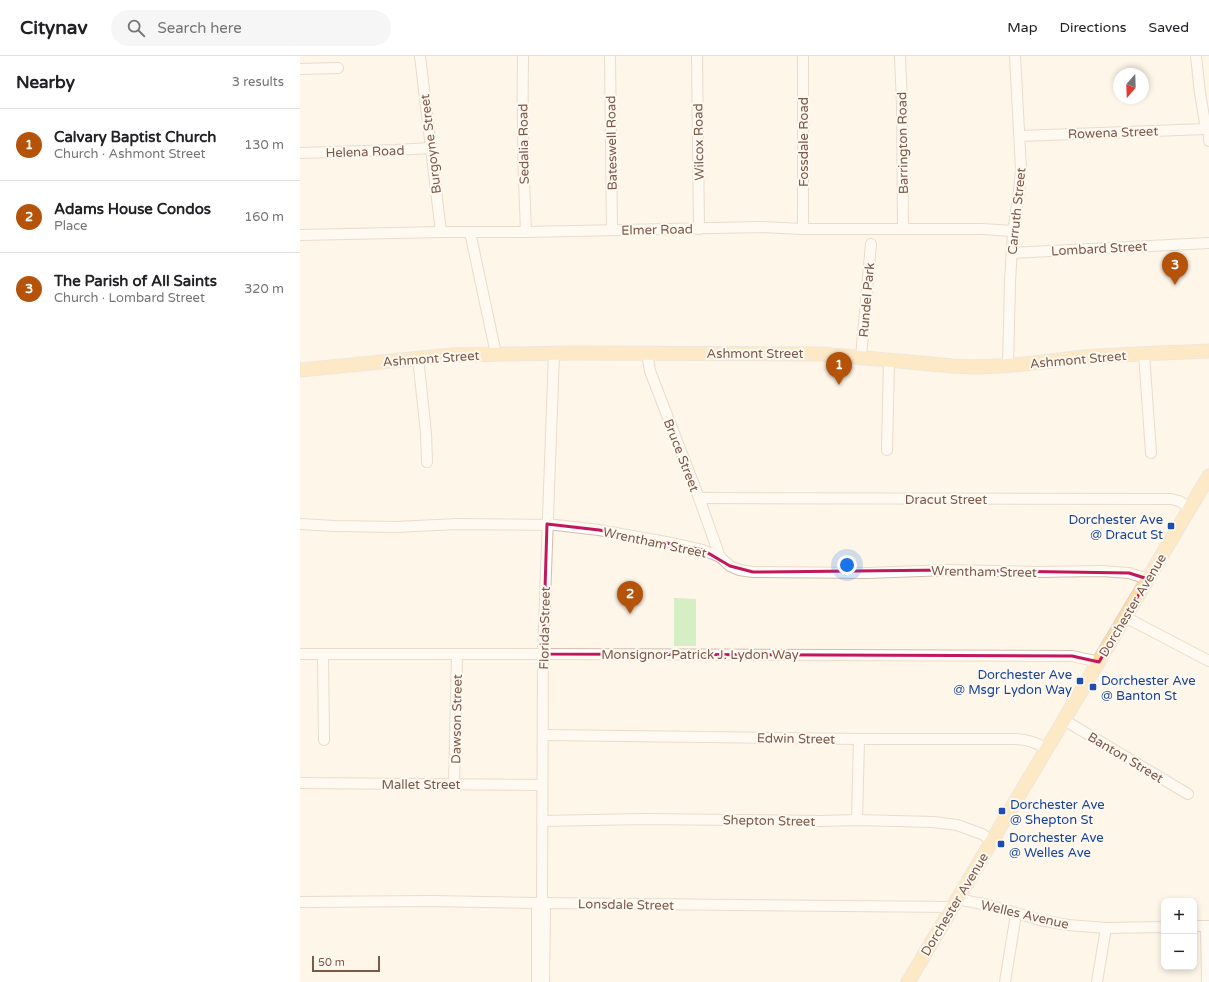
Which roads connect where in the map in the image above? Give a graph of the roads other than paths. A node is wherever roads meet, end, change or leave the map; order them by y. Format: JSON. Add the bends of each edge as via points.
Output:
{"nodes":[{"id":1,"x":420,"y":56,"type":"edge"},
{"id":2,"x":523,"y":56,"type":"edge"},
{"id":3,"x":610,"y":56,"type":"edge"},
{"id":4,"x":697,"y":56,"type":"edge"},
{"id":5,"x":803,"y":56,"type":"edge"},
{"id":6,"x":900,"y":56,"type":"edge"},
{"id":7,"x":1015,"y":56,"type":"edge"},
{"id":8,"x":1196,"y":56,"type":"edge"},
{"id":9,"x":338,"y":68,"type":"dead end"},
{"id":10,"x":300,"y":69,"type":"edge"},
{"id":11,"x":1206,"y":128,"type":"junction"},
{"id":12,"x":1020,"y":136,"type":"junction"},
{"id":13,"x":1209,"y":141,"type":"edge"},
{"id":14,"x":431,"y":148,"type":"junction"},
{"id":15,"x":300,"y":153,"type":"edge"},
{"id":16,"x":699,"y":229,"type":"junction"},
{"id":17,"x":803,"y":229,"type":"junction"},
{"id":18,"x":903,"y":229,"type":"junction"},
{"id":19,"x":612,"y":230,"type":"junction"},
{"id":20,"x":1013,"y":230,"type":"junction"},
{"id":21,"x":441,"y":232,"type":"junction"},
{"id":22,"x":470,"y":232,"type":"junction"},
{"id":23,"x":526,"y":232,"type":"junction"},
{"id":24,"x":300,"y":235,"type":"edge"},
{"id":25,"x":1209,"y":243,"type":"edge"},
{"id":26,"x":871,"y":244,"type":"dead end"},
{"id":27,"x":1012,"y":253,"type":"junction"},
{"id":28,"x":1209,"y":351,"type":"edge"},
{"id":29,"x":554,"y":353,"type":"junction"},
{"id":30,"x":647,"y":353,"type":"junction"},
{"id":31,"x":496,"y":354,"type":"junction"},
{"id":32,"x":1144,"y":354,"type":"junction"},
{"id":33,"x":861,"y":357,"type":"junction"},
{"id":34,"x":418,"y":358,"type":"junction"},
{"id":35,"x":889,"y":360,"type":"junction"},
{"id":36,"x":1008,"y":365,"type":"junction"},
{"id":37,"x":300,"y":370,"type":"edge"},
{"id":38,"x":887,"y":450,"type":"dead end"},
{"id":39,"x":1151,"y":453,"type":"dead end"},
{"id":40,"x":427,"y":462,"type":"dead end"},
{"id":41,"x":1209,"y":476,"type":"edge"},
{"id":42,"x":699,"y":498,"type":"junction"},
{"id":43,"x":1190,"y":508,"type":"junction"},
{"id":44,"x":300,"y":524,"type":"edge"},
{"id":45,"x":547,"y":524,"type":"junction"},
{"id":46,"x":720,"y":557,"type":"junction"},
{"id":47,"x":1148,"y":579,"type":"junction"},
{"id":48,"x":1125,"y":617,"type":"junction"},
{"id":49,"x":300,"y":654,"type":"edge"},
{"id":50,"x":323,"y":654,"type":"junction"},
{"id":51,"x":457,"y":654,"type":"junction"},
{"id":52,"x":543,"y":654,"type":"junction"},
{"id":53,"x":1209,"y":661,"type":"edge"},
{"id":54,"x":1099,"y":662,"type":"junction"},
{"id":55,"x":1064,"y":720,"type":"junction"},
{"id":56,"x":543,"y":734,"type":"junction"},
{"id":57,"x":859,"y":739,"type":"junction"},
{"id":58,"x":324,"y":740,"type":"dead end"},
{"id":59,"x":1047,"y":749,"type":"junction"},
{"id":60,"x":300,"y":783,"type":"edge"},
{"id":61,"x":454,"y":784,"type":"junction"},
{"id":62,"x":542,"y":785,"type":"junction"},
{"id":63,"x":1188,"y":794,"type":"dead end"},
{"id":64,"x":542,"y":820,"type":"junction"},
{"id":65,"x":857,"y":820,"type":"junction"},
{"id":66,"x":992,"y":841,"type":"junction"},
{"id":67,"x":300,"y":902,"type":"edge"},
{"id":68,"x":542,"y":903,"type":"junction"},
{"id":69,"x":955,"y":903,"type":"junction"},
{"id":70,"x":1016,"y":914,"type":"junction"},
{"id":71,"x":1161,"y":926,"type":"edge"},
{"id":72,"x":1207,"y":926,"type":"edge"},
{"id":73,"x":1106,"y":928,"type":"junction"},
{"id":74,"x":537,"y":982,"type":"edge"},
{"id":75,"x":544,"y":982,"type":"edge"},
{"id":76,"x":908,"y":982,"type":"edge"},
{"id":77,"x":1005,"y":982,"type":"edge"},
{"id":78,"x":1097,"y":982,"type":"edge"},
{"id":79,"x":1207,"y":982,"type":"edge"}],
"edges":[{"from":1,"to":14,"type":"street","name":"Burgoyne Street"},
{"from":2,"to":23,"type":"street","name":"Sedalia Road"},
{"from":3,"to":19,"type":"street","name":"Bateswell Road"},
{"from":4,"to":16,"type":"street","name":"Wilcox Road"},
{"from":5,"to":17,"type":"street","name":"Fossdale Road"},
{"from":6,"to":18,"type":"street","name":"Barrington Road"},
{"from":7,"to":12,"type":"street","name":"Carruth Street"},
{"from":8,"to":11,"type":"street"},
{"from":9,"to":10,"type":"street"},
{"from":11,"to":12,"type":"street","name":"Rowena Street"},
{"from":11,"to":13,"type":"street"},
{"from":12,"to":20,"type":"street","name":"Carruth Street","via":[[1022,169]]},
{"from":14,"to":15,"type":"street","name":"Helena Road"},
{"from":14,"to":21,"type":"street","name":"Burgoyne Street"},
{"from":16,"to":17,"type":"street","name":"Elmer Road"},
{"from":16,"to":19,"type":"street","name":"Elmer Road"},
{"from":17,"to":18,"type":"street","name":"Elmer Road"},
{"from":18,"to":20,"type":"street","name":"Elmer Road"},
{"from":19,"to":23,"type":"street","name":"Elmer Road"},
{"from":20,"to":27,"type":"street","name":"Carruth Street"},
{"from":21,"to":22,"type":"street","name":"Elmer Road"},
{"from":21,"to":24,"type":"street","name":"Elmer Road"},
{"from":22,"to":23,"type":"street","name":"Elmer Road"},
{"from":22,"to":31,"type":"street"},
{"from":25,"to":27,"type":"street","name":"Lombard Street"},
{"from":26,"to":33,"type":"street","name":"Rundel Park"},
{"from":27,"to":36,"type":"street","name":"Carruth Street"},
{"from":28,"to":32,"type":"main road","name":"Ashmont Street"},
{"from":29,"to":30,"type":"main road","name":"Ashmont Street"},
{"from":29,"to":31,"type":"main road","name":"Ashmont Street"},
{"from":29,"to":45,"type":"street","name":"Florida Street"},
{"from":30,"to":33,"type":"main road","name":"Ashmont Street","via":[[821,354]]},
{"from":30,"to":42,"type":"street","name":"Bruce Street","via":[[650,371]]},
{"from":31,"to":34,"type":"main road","name":"Ashmont Street"},
{"from":32,"to":36,"type":"main road","name":"Ashmont Street"},
{"from":32,"to":39,"type":"street"},
{"from":33,"to":35,"type":"main road","name":"Ashmont Street"},
{"from":34,"to":37,"type":"main road","name":"Ashmont Street"},
{"from":34,"to":40,"type":"street"},
{"from":35,"to":36,"type":"main road","name":"Ashmont Street","via":[[963,367]]},
{"from":35,"to":38,"type":"street"},
{"from":41,"to":43,"type":"main road","name":"Dorchester Avenue"},
{"from":42,"to":43,"type":"street","name":"Dracut Street","via":[[1171,499]]},
{"from":42,"to":46,"type":"street","name":"Bruce Street"},
{"from":43,"to":47,"type":"main road","name":"Dorchester Avenue"},
{"from":44,"to":45,"type":"street","name":"Wrentham Street","via":[[396,527]]},
{"from":45,"to":46,"type":"street","name":"Wrentham Street","via":[[677,544]]},
{"from":45,"to":52,"type":"street","name":"Florida Street"},
{"from":46,"to":47,"type":"street","name":"Wrentham Street","via":[[730,566],[753,572],[1102,571],[1129,573]]},
{"from":47,"to":48,"type":"main road","name":"Dorchester Avenue"},
{"from":48,"to":53,"type":"street"},
{"from":48,"to":54,"type":"main road","name":"Dorchester Avenue"},
{"from":49,"to":50,"type":"street","name":"Monsignor Patrick J. Lydon Way"},
{"from":50,"to":51,"type":"street","name":"Monsignor Patrick J. Lydon Way"},
{"from":50,"to":58,"type":"street"},
{"from":51,"to":52,"type":"street","name":"Monsignor Patrick J. Lydon Way"},
{"from":51,"to":61,"type":"street","name":"Dawson Street"},
{"from":52,"to":54,"type":"street","name":"Monsignor Patrick J. Lydon Way","via":[[1072,656]]},
{"from":52,"to":56,"type":"street","name":"Florida Street"},
{"from":54,"to":55,"type":"main road","name":"Dorchester Avenue"},
{"from":55,"to":59,"type":"main road","name":"Dorchester Avenue"},
{"from":55,"to":63,"type":"street","name":"Banton Street"},
{"from":56,"to":57,"type":"street","name":"Edwin Street"},
{"from":56,"to":62,"type":"street","name":"Florida Street"},
{"from":57,"to":59,"type":"street","name":"Edwin Street","via":[[1023,739],[1038,743]]},
{"from":57,"to":65,"type":"street"},
{"from":59,"to":66,"type":"main road","name":"Dorchester Avenue"},
{"from":60,"to":61,"type":"street","name":"Mallet Street"},
{"from":61,"to":62,"type":"street","name":"Mallet Street"},
{"from":62,"to":64,"type":"street","name":"Florida Street"},
{"from":64,"to":65,"type":"street","name":"Shepton Street"},
{"from":64,"to":68,"type":"street","name":"Florida Street"},
{"from":65,"to":66,"type":"street","name":"Shepton Street","via":[[956,825],[982,834]]},
{"from":66,"to":69,"type":"main road","name":"Dorchester Avenue"},
{"from":67,"to":68,"type":"street","name":"Lonsdale Street"},
{"from":68,"to":69,"type":"street","name":"Lonsdale Street"},
{"from":68,"to":74,"type":"street","name":"Florida Street","via":[[537,910]]},
{"from":68,"to":75,"type":"street","name":"Florida Street","via":[[545,910]]},
{"from":69,"to":70,"type":"street","name":"Welles Avenue","via":[[988,905]]},
{"from":69,"to":76,"type":"main road","name":"Dorchester Avenue"},
{"from":70,"to":73,"type":"street","name":"Welles Avenue","via":[[1059,924]]},
{"from":70,"to":77,"type":"street"},
{"from":71,"to":73,"type":"street","name":"Welles Avenue"},
{"from":72,"to":79,"type":"street"},
{"from":73,"to":78,"type":"street"}]}
